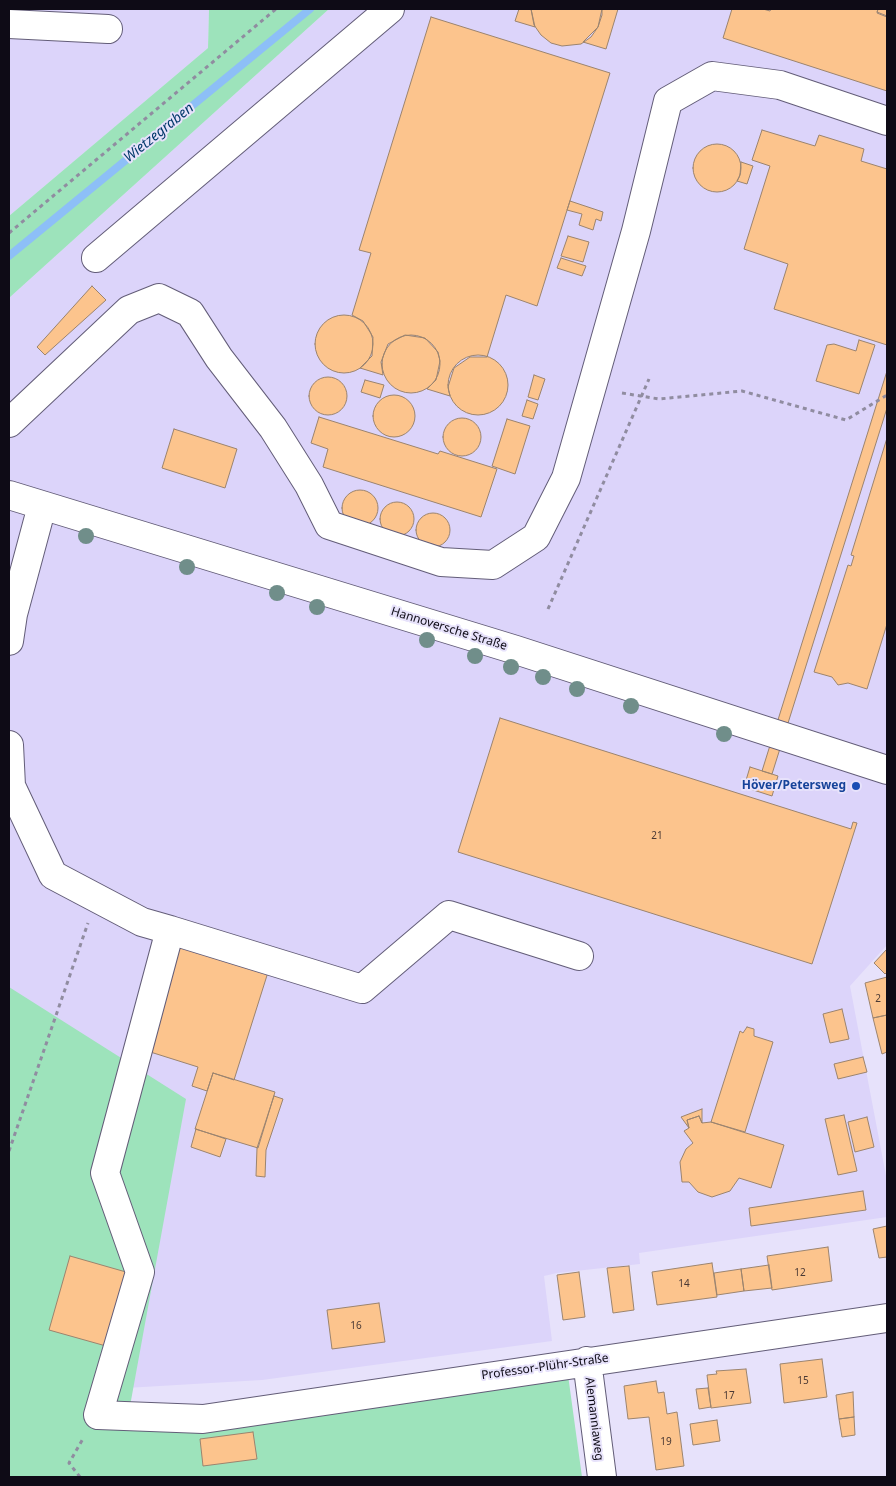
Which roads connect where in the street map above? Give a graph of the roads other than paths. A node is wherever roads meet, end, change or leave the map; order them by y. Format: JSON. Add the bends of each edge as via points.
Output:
{"nodes":[{"id":1,"x":390,"y":9,"type":"edge"},
{"id":2,"x":9,"y":24,"type":"edge"},
{"id":3,"x":108,"y":29,"type":"dead end"},
{"id":4,"x":887,"y":121,"type":"edge"},
{"id":5,"x":96,"y":258,"type":"dead end"},
{"id":6,"x":9,"y":423,"type":"edge"},
{"id":7,"x":9,"y":495,"type":"edge"},
{"id":8,"x":42,"y":506,"type":"junction"},
{"id":9,"x":9,"y":641,"type":"edge"},
{"id":10,"x":9,"y":745,"type":"edge"},
{"id":11,"x":887,"y":770,"type":"edge"},
{"id":12,"x":170,"y":930,"type":"junction"},
{"id":13,"x":579,"y":956,"type":"dead end"},
{"id":14,"x":887,"y":1318,"type":"edge"},
{"id":15,"x":586,"y":1361,"type":"junction"},
{"id":16,"x":602,"y":1477,"type":"edge"}],
"edges":[{"from":1,"to":5,"type":"street"},
{"from":2,"to":3,"type":"street"},
{"from":4,"to":6,"type":"street","via":[[780,85],[712,76],[668,101],[636,231],[566,478],[536,537],[493,565],[441,562],[329,525],[310,485],[273,428],[219,358],[190,313],[159,298],[129,310],[37,393]]},
{"from":7,"to":8,"type":"street","name":"Hannoversche Straße"},
{"from":8,"to":9,"type":"street","via":[[13,614]]},
{"from":8,"to":11,"type":"street","name":"Hannoversche Straße","via":[[516,650]]},
{"from":10,"to":12,"type":"street","via":[[11,786],[53,875],[142,922]]},
{"from":12,"to":13,"type":"street","via":[[362,989],[449,915]]},
{"from":12,"to":15,"type":"street","name":"Professor-Plühr-Straße","via":[[104,1173],[140,1272],[98,1416],[203,1419]]},
{"from":14,"to":15,"type":"street","name":"Professor-Plühr-Straße"},
{"from":15,"to":16,"type":"street","name":"Alemanniaweg"}]}
